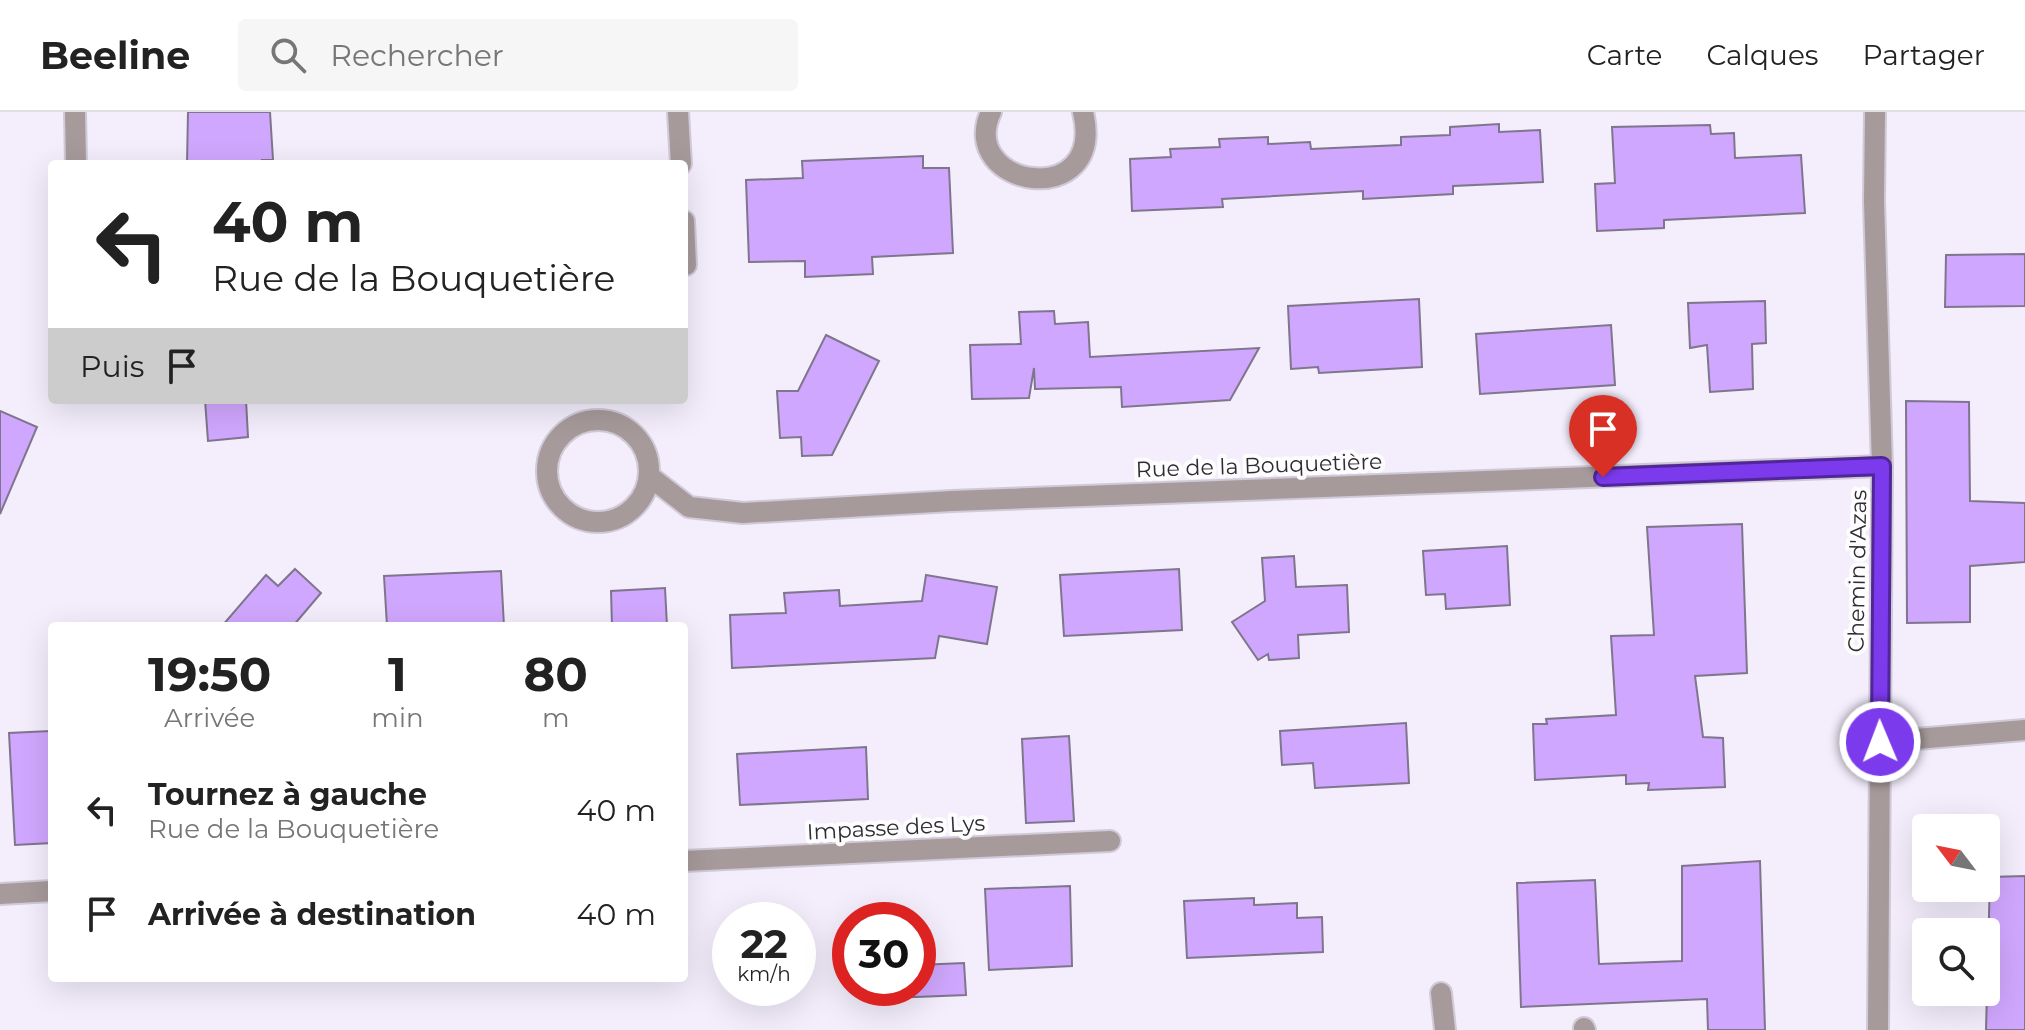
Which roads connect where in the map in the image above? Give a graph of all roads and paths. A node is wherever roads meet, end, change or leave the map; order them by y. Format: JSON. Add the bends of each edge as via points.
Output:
{"nodes":[{"id":1,"x":75,"y":112,"type":"edge"},
{"id":2,"x":678,"y":112,"type":"edge"},
{"id":3,"x":991,"y":112,"type":"edge"},
{"id":4,"x":1083,"y":112,"type":"edge"},
{"id":5,"x":1875,"y":112,"type":"edge"},
{"id":6,"x":76,"y":160,"type":"edge"},
{"id":7,"x":681,"y":160,"type":"edge"},
{"id":8,"x":1882,"y":466,"type":"junction"},
{"id":9,"x":649,"y":476,"type":"junction"},
{"id":10,"x":2025,"y":730,"type":"edge"},
{"id":11,"x":1880,"y":742,"type":"junction"},
{"id":12,"x":1110,"y":841,"type":"dead end"},
{"id":13,"x":688,"y":861,"type":"edge"},
{"id":14,"x":48,"y":891,"type":"edge"},
{"id":15,"x":0,"y":894,"type":"edge"},
{"id":16,"x":1441,"y":993,"type":"dead end"},
{"id":17,"x":1445,"y":1030,"type":"edge"},
{"id":18,"x":1878,"y":1030,"type":"edge"}],
"edges":[{"from":1,"to":6,"type":"street"},
{"from":2,"to":7,"type":"street"},
{"from":3,"to":4,"type":"street","via":[[987,136],[995,159],[1014,175],[1036,181],[1053,178],[1077,161],[1087,130]]},
{"from":5,"to":8,"type":"street","name":"Chemin d'Azas"},
{"from":8,"to":9,"type":"street","name":"Rue de la Bouquetière","via":[[743,513],[689,507]]},
{"from":8,"to":11,"type":"street","name":"Chemin d'Azas"},
{"from":9,"to":9,"type":"street","via":[[648,458],[636,435],[603,419],[574,425],[556,440],[548,457],[547,482],[554,499],[572,516],[590,522],[625,515],[639,503]]},
{"from":10,"to":11,"type":"street"},
{"from":11,"to":18,"type":"street","name":"Chemin d'Azas"},
{"from":12,"to":13,"type":"street","name":"Impasse des Lys"},
{"from":14,"to":15,"type":"street"},
{"from":16,"to":17,"type":"street"}]}
